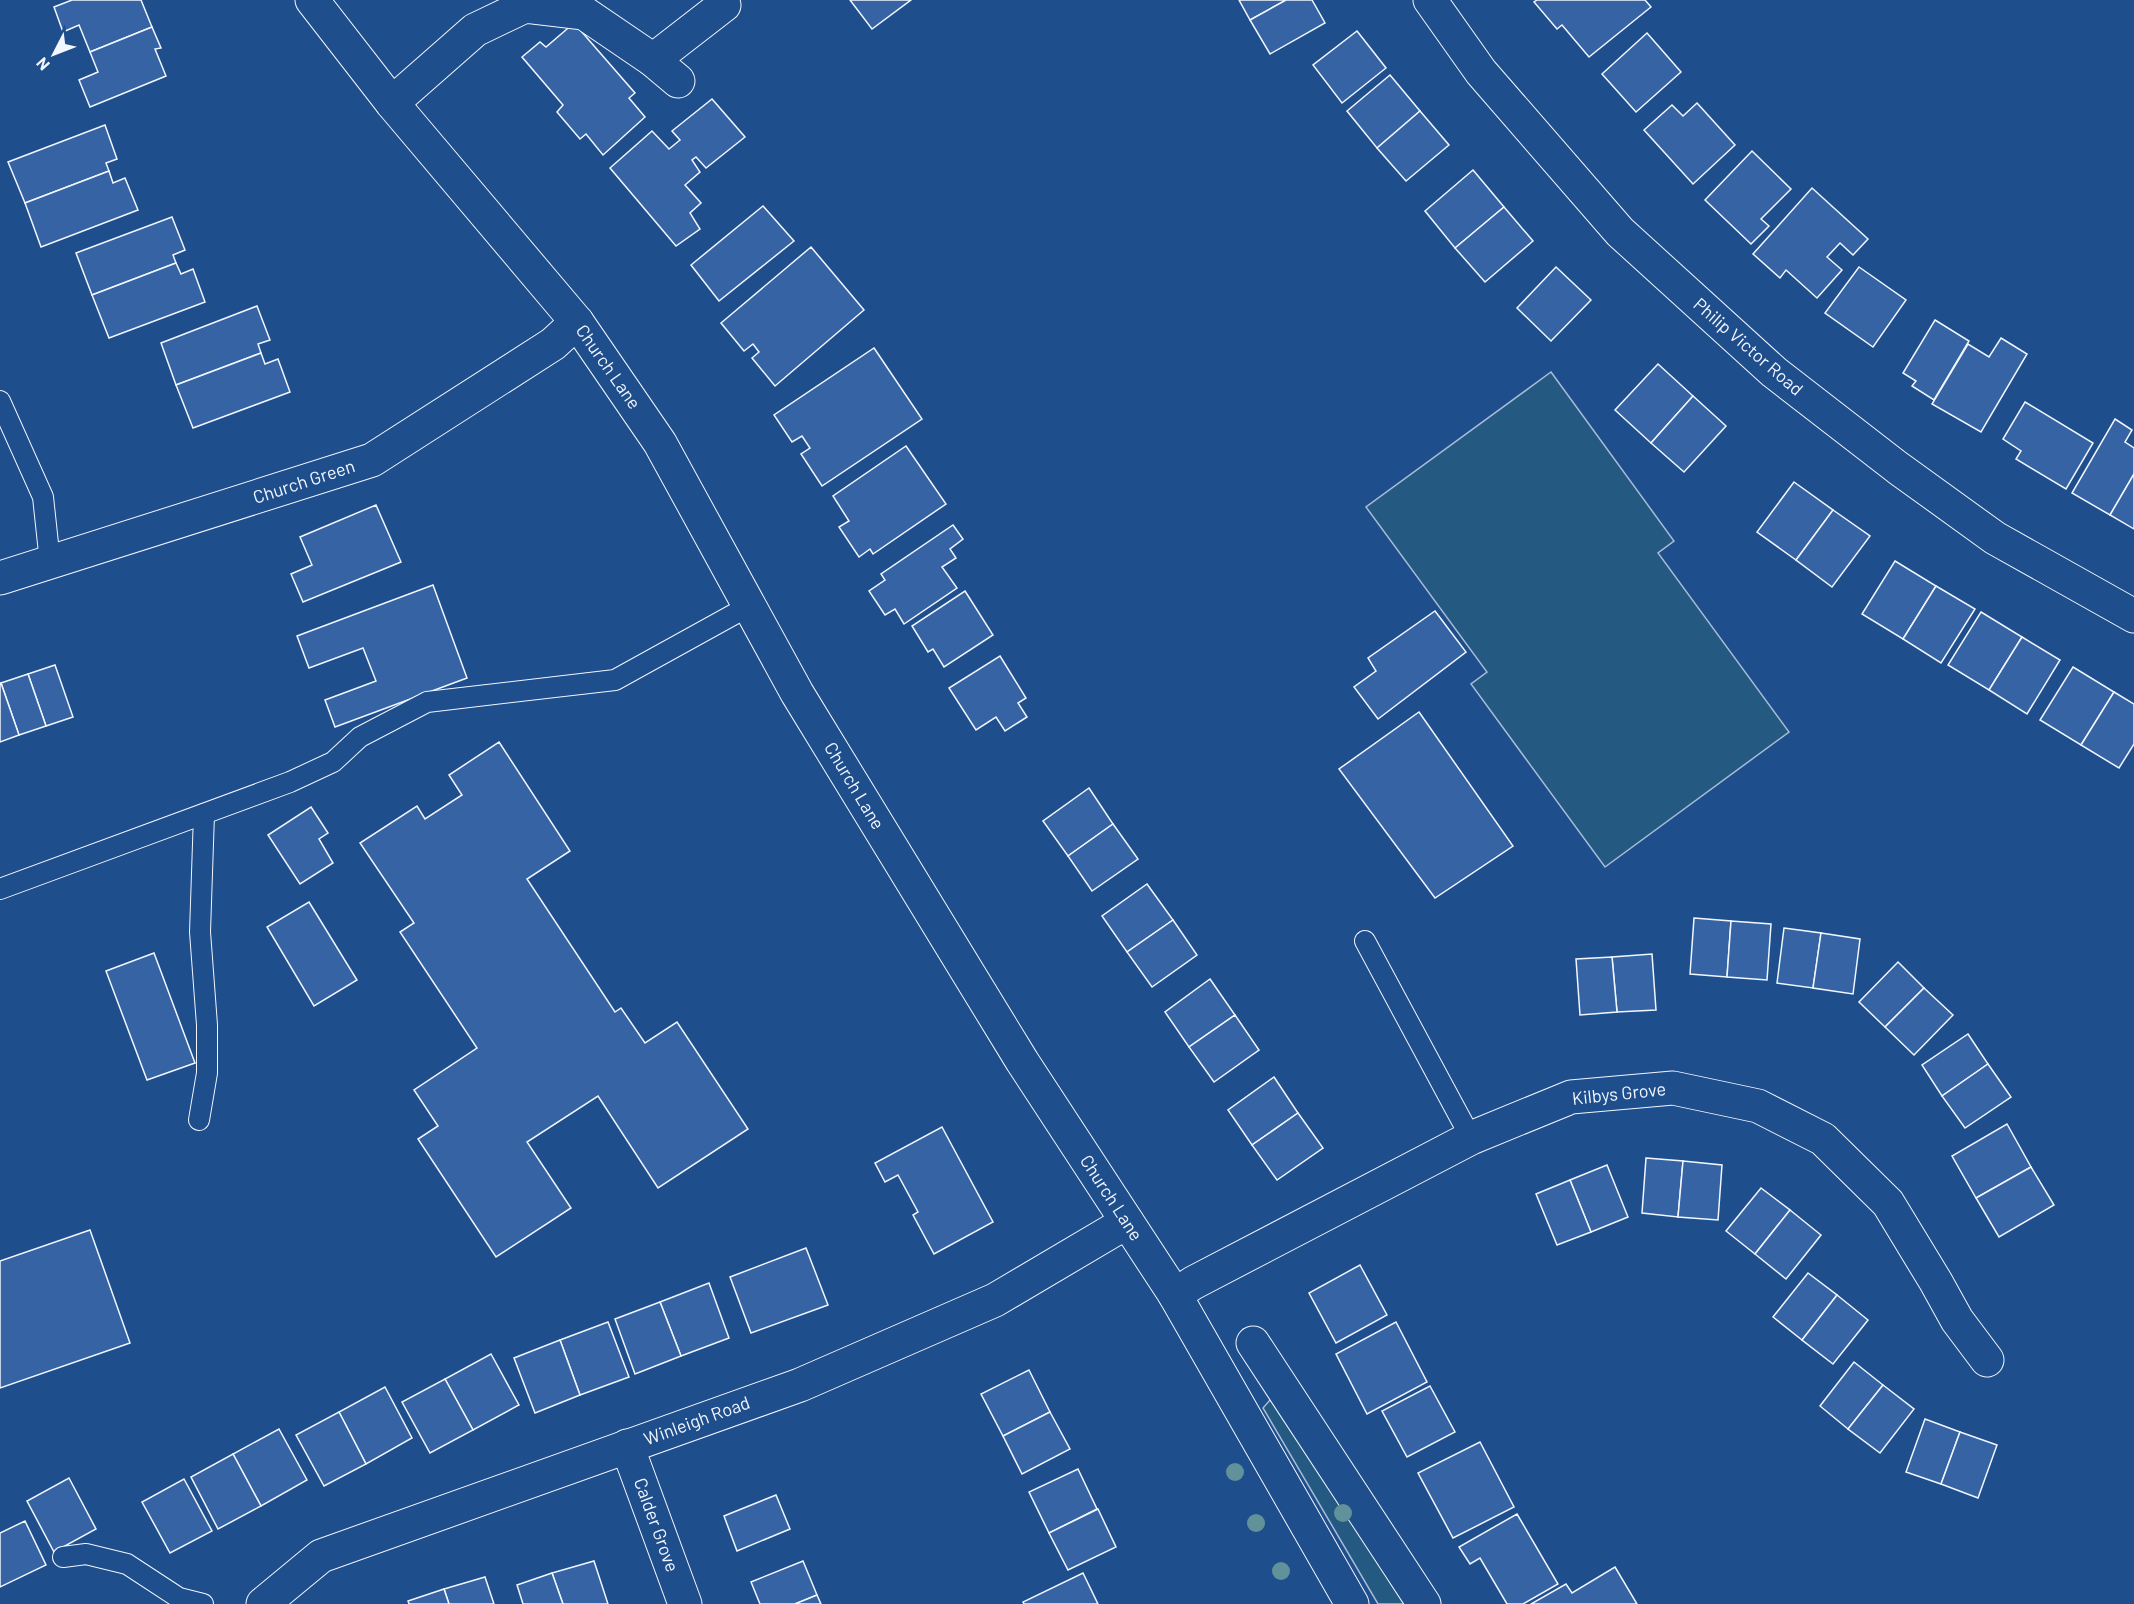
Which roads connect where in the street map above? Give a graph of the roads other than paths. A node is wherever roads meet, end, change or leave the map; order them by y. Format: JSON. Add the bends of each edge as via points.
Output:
{"nodes":[{"id":1,"x":312,"y":0,"type":"edge"},
{"id":2,"x":1430,"y":0,"type":"edge"},
{"id":3,"x":724,"y":5,"type":"dead end"},
{"id":4,"x":653,"y":60,"type":"junction"},
{"id":5,"x":678,"y":81,"type":"dead end"},
{"id":6,"x":392,"y":103,"type":"junction"},
{"id":7,"x":577,"y":322,"type":"junction"},
{"id":8,"x":0,"y":401,"type":"edge"},
{"id":9,"x":50,"y":562,"type":"junction"},
{"id":10,"x":0,"y":578,"type":"edge"},
{"id":11,"x":749,"y":606,"type":"junction"},
{"id":12,"x":2134,"y":616,"type":"edge"},
{"id":13,"x":204,"y":814,"type":"junction"},
{"id":14,"x":0,"y":889,"type":"edge"},
{"id":15,"x":1365,"y":941,"type":"dead end"},
{"id":16,"x":199,"y":1120,"type":"dead end"},
{"id":17,"x":1471,"y":1138,"type":"junction"},
{"id":18,"x":1127,"y":1222,"type":"junction"},
{"id":19,"x":1175,"y":1295,"type":"junction"},
{"id":20,"x":1253,"y":1343,"type":"dead end"},
{"id":21,"x":1987,"y":1360,"type":"dead end"},
{"id":22,"x":627,"y":1446,"type":"junction"},
{"id":23,"x":63,"y":1557,"type":"dead end"},
{"id":24,"x":203,"y":1604,"type":"edge"},
{"id":25,"x":263,"y":1604,"type":"edge"},
{"id":26,"x":685,"y":1604,"type":"edge"},
{"id":27,"x":1352,"y":1604,"type":"edge"},
{"id":28,"x":1424,"y":1604,"type":"edge"}],
"edges":[{"from":1,"to":6,"type":"street","name":"Church Lane"},
{"from":2,"to":12,"type":"street","name":"Philip Victor Road","via":[[1481,72],[1620,232],[1774,372],[1995,538]]},
{"from":3,"to":4,"type":"street"},
{"from":4,"to":5,"type":"street"},
{"from":4,"to":6,"type":"street","via":[[584,13],[525,6],[475,30]]},
{"from":6,"to":7,"type":"street","name":"Church Lane"},
{"from":7,"to":9,"type":"street","name":"Church Green","via":[[553,344],[372,460]]},
{"from":7,"to":11,"type":"street","name":"Church Lane","via":[[660,443]]},
{"from":8,"to":9,"type":"lane","via":[[44,497]]},
{"from":9,"to":10,"type":"street","name":"Church Green"},
{"from":11,"to":13,"type":"lane","via":[[615,680],[427,702],[360,738],[333,762]]},
{"from":11,"to":18,"type":"street","name":"Church Lane","via":[[797,693],[1016,1052]]},
{"from":13,"to":14,"type":"lane"},
{"from":13,"to":16,"type":"lane","via":[[200,933],[207,1073]]},
{"from":15,"to":17,"type":"lane"},
{"from":17,"to":19,"type":"street","name":"Kilbys Grove"},
{"from":17,"to":21,"type":"street","name":"Kilbys Grove","via":[[1570,1097],[1673,1088],[1758,1106],[1823,1140],[1887,1203],[1957,1320]]},
{"from":18,"to":19,"type":"street","name":"Church Lane"},
{"from":18,"to":22,"type":"street","name":"Winleigh Road","via":[[996,1300],[800,1385]]},
{"from":19,"to":27,"type":"street","name":"Church Lane"},
{"from":20,"to":28,"type":"street"},
{"from":22,"to":25,"type":"street","name":"Winleigh Road","via":[[321,1556]]},
{"from":22,"to":26,"type":"street","name":"Calder Grove"},
{"from":23,"to":24,"type":"lane","via":[[86,1554],[128,1564],[179,1598]]}]}
